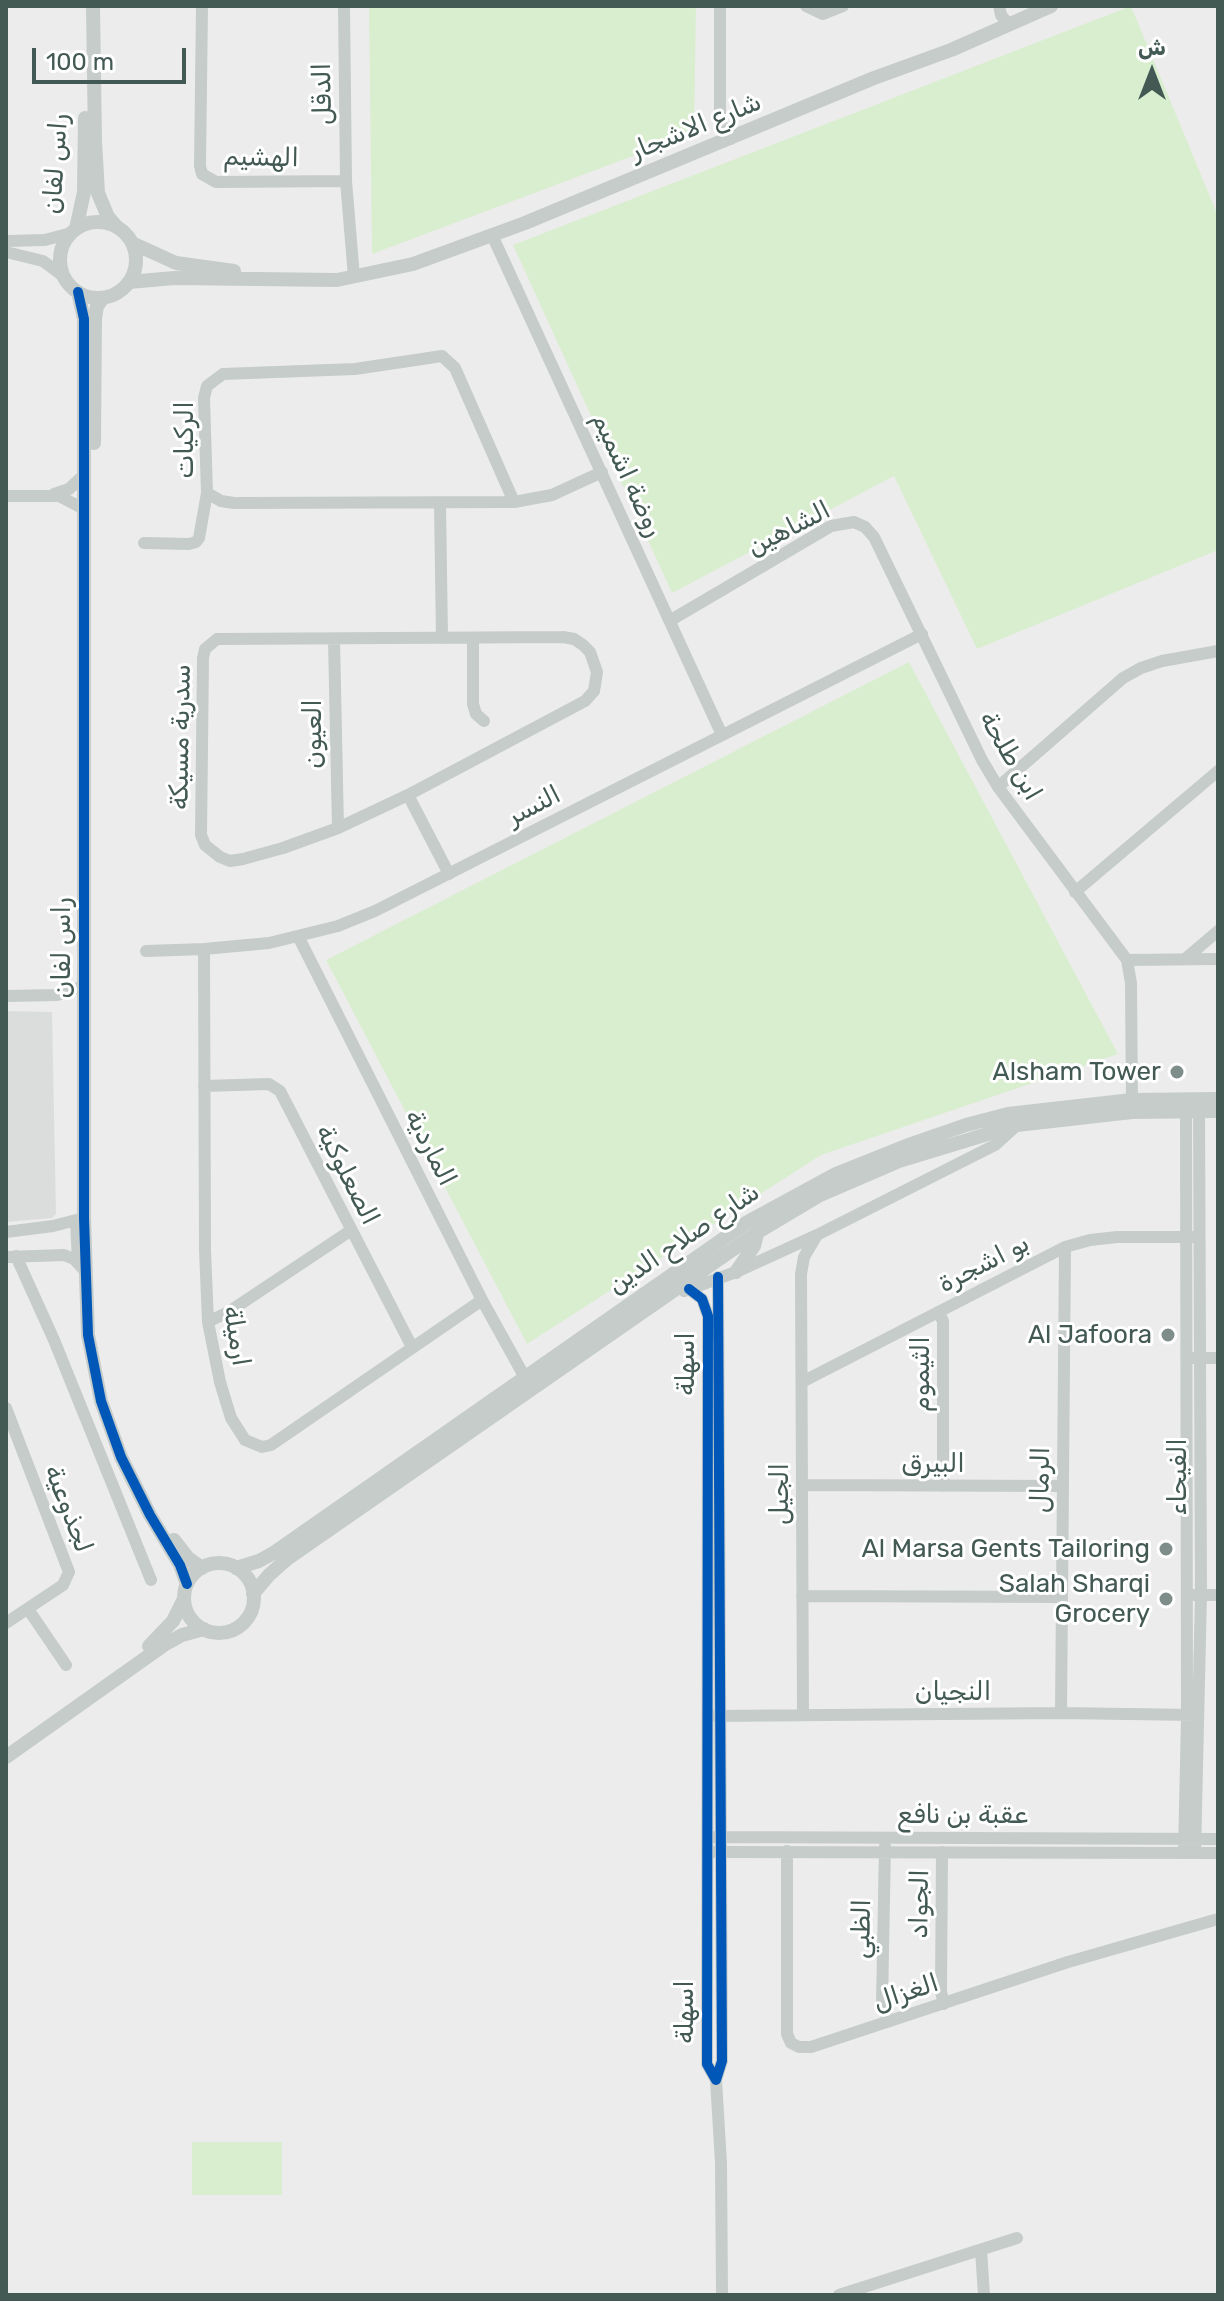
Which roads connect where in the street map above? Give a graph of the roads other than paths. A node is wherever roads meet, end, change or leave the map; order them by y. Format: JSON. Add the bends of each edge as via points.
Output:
{"nodes":[{"id":1,"x":85,"y":6,"type":"edge"},
{"id":2,"x":93,"y":6,"type":"edge"},
{"id":3,"x":202,"y":6,"type":"edge"},
{"id":4,"x":344,"y":6,"type":"edge"},
{"id":5,"x":720,"y":6,"type":"edge"},
{"id":6,"x":806,"y":6,"type":"edge"},
{"id":7,"x":843,"y":6,"type":"edge"},
{"id":8,"x":999,"y":6,"type":"edge"},
{"id":9,"x":1051,"y":6,"type":"edge"},
{"id":10,"x":1009,"y":25,"type":"junction"},
{"id":11,"x":730,"y":139,"type":"junction"},
{"id":12,"x":346,"y":181,"type":"junction"},
{"id":13,"x":116,"y":227,"type":"junction"},
{"id":14,"x":73,"y":231,"type":"junction"},
{"id":15,"x":492,"y":235,"type":"junction"},
{"id":16,"x":6,"y":241,"type":"edge"},
{"id":17,"x":132,"y":243,"type":"junction"},
{"id":18,"x":6,"y":252,"type":"edge"},
{"id":19,"x":63,"y":276,"type":"junction"},
{"id":20,"x":354,"y":277,"type":"junction"},
{"id":21,"x":129,"y":282,"type":"junction"},
{"id":22,"x":78,"y":292,"type":"junction"},
{"id":23,"x":103,"y":298,"type":"junction"},
{"id":24,"x":602,"y":472,"type":"junction"},
{"id":25,"x":84,"y":475,"type":"junction"},
{"id":26,"x":207,"y":493,"type":"junction"},
{"id":27,"x":49,"y":495,"type":"junction"},
{"id":28,"x":6,"y":496,"type":"edge"},
{"id":29,"x":514,"y":502,"type":"junction"},
{"id":30,"x":440,"y":503,"type":"junction"},
{"id":31,"x":84,"y":509,"type":"junction"},
{"id":32,"x":144,"y":543,"type":"dead end"},
{"id":33,"x":671,"y":620,"type":"junction"},
{"id":34,"x":922,"y":634,"type":"junction"},
{"id":35,"x":442,"y":638,"type":"junction"},
{"id":36,"x":473,"y":638,"type":"junction"},
{"id":37,"x":334,"y":640,"type":"junction"},
{"id":38,"x":1218,"y":651,"type":"edge"},
{"id":39,"x":484,"y":721,"type":"dead end"},
{"id":40,"x":722,"y":735,"type":"junction"},
{"id":41,"x":1218,"y":771,"type":"edge"},
{"id":42,"x":998,"y":787,"type":"junction"},
{"id":43,"x":408,"y":795,"type":"junction"},
{"id":44,"x":338,"y":828,"type":"junction"},
{"id":45,"x":449,"y":874,"type":"junction"},
{"id":46,"x":1075,"y":892,"type":"junction"},
{"id":47,"x":1218,"y":931,"type":"edge"},
{"id":48,"x":299,"y":938,"type":"junction"},
{"id":49,"x":204,"y":949,"type":"junction"},
{"id":50,"x":146,"y":951,"type":"dead end"},
{"id":51,"x":1185,"y":959,"type":"junction"},
{"id":52,"x":1218,"y":959,"type":"edge"},
{"id":53,"x":1127,"y":960,"type":"junction"},
{"id":54,"x":84,"y":986,"type":"junction"},
{"id":55,"x":57,"y":995,"type":"junction"},
{"id":56,"x":6,"y":996,"type":"edge"},
{"id":57,"x":84,"y":1003,"type":"junction"},
{"id":58,"x":204,"y":1086,"type":"junction"},
{"id":59,"x":1218,"y":1099,"type":"edge"},
{"id":60,"x":1132,"y":1106,"type":"junction"},
{"id":61,"x":1193,"y":1106,"type":"junction"},
{"id":62,"x":1218,"y":1111,"type":"edge"},
{"id":63,"x":1016,"y":1119,"type":"junction"},
{"id":64,"x":80,"y":1220,"type":"junction"},
{"id":65,"x":752,"y":1227,"type":"junction"},
{"id":66,"x":350,"y":1231,"type":"junction"},
{"id":67,"x":6,"y":1232,"type":"edge"},
{"id":68,"x":817,"y":1235,"type":"junction"},
{"id":69,"x":1194,"y":1237,"type":"junction"},
{"id":70,"x":1065,"y":1247,"type":"junction"},
{"id":71,"x":776,"y":1254,"type":"junction"},
{"id":72,"x":11,"y":1256,"type":"edge"},
{"id":73,"x":82,"y":1267,"type":"junction"},
{"id":74,"x":736,"y":1272,"type":"junction"},
{"id":75,"x":801,"y":1274,"type":"junction"},
{"id":76,"x":718,"y":1277,"type":"junction"},
{"id":77,"x":689,"y":1289,"type":"junction"},
{"id":78,"x":666,"y":1296,"type":"junction"},
{"id":79,"x":482,"y":1300,"type":"junction"},
{"id":80,"x":938,"y":1312,"type":"junction"},
{"id":81,"x":208,"y":1322,"type":"junction"},
{"id":82,"x":412,"y":1347,"type":"junction"},
{"id":83,"x":1193,"y":1358,"type":"junction"},
{"id":84,"x":1218,"y":1358,"type":"edge"},
{"id":85,"x":802,"y":1382,"type":"junction"},
{"id":86,"x":528,"y":1383,"type":"junction"},
{"id":87,"x":6,"y":1408,"type":"edge"},
{"id":88,"x":9,"y":1427,"type":"edge"},
{"id":89,"x":802,"y":1485,"type":"junction"},
{"id":90,"x":943,"y":1486,"type":"junction"},
{"id":91,"x":1063,"y":1486,"type":"junction"},
{"id":92,"x":202,"y":1568,"type":"junction"},
{"id":93,"x":236,"y":1568,"type":"junction"},
{"id":94,"x":151,"y":1580,"type":"dead end"},
{"id":95,"x":186,"y":1592,"type":"junction"},
{"id":96,"x":253,"y":1594,"type":"junction"},
{"id":97,"x":1187,"y":1595,"type":"junction"},
{"id":98,"x":1201,"y":1595,"type":"junction"},
{"id":99,"x":1218,"y":1595,"type":"edge"},
{"id":100,"x":802,"y":1596,"type":"junction"},
{"id":101,"x":1062,"y":1597,"type":"junction"},
{"id":102,"x":28,"y":1609,"type":"junction"},
{"id":103,"x":6,"y":1623,"type":"edge"},
{"id":104,"x":204,"y":1629,"type":"junction"},
{"id":105,"x":66,"y":1665,"type":"dead end"},
{"id":106,"x":1061,"y":1713,"type":"junction"},
{"id":107,"x":803,"y":1715,"type":"junction"},
{"id":108,"x":1192,"y":1715,"type":"junction"},
{"id":109,"x":714,"y":1716,"type":"junction"},
{"id":110,"x":6,"y":1747,"type":"edge"},
{"id":111,"x":6,"y":1757,"type":"edge"},
{"id":112,"x":714,"y":1837,"type":"junction"},
{"id":113,"x":885,"y":1837,"type":"junction"},
{"id":114,"x":1218,"y":1839,"type":"edge"},
{"id":115,"x":1189,"y":1846,"type":"junction"},
{"id":116,"x":787,"y":1851,"type":"junction"},
{"id":117,"x":714,"y":1852,"type":"junction"},
{"id":118,"x":885,"y":1852,"type":"junction"},
{"id":119,"x":942,"y":1852,"type":"junction"},
{"id":120,"x":1218,"y":1853,"type":"edge"},
{"id":121,"x":1218,"y":1919,"type":"edge"},
{"id":122,"x":944,"y":2004,"type":"junction"},
{"id":123,"x":889,"y":2021,"type":"junction"},
{"id":124,"x":1017,"y":2238,"type":"dead end"},
{"id":125,"x":981,"y":2250,"type":"junction"},
{"id":126,"x":848,"y":2294,"type":"edge"},
{"id":127,"x":722,"y":2295,"type":"edge"},
{"id":128,"x":984,"y":2295,"type":"edge"}],
"edges":[{"from":1,"to":14,"type":"street","name":"راس لفان","via":[[85,180]]},
{"from":2,"to":13,"type":"street","name":"راس لفان","via":[[98,193]]},
{"from":3,"to":12,"type":"street","name":"الهشيم","via":[[202,174],[216,182]]},
{"from":4,"to":12,"type":"street","name":"الدقل"},
{"from":5,"to":11,"type":"street","via":[[720,122]]},
{"from":6,"to":7,"type":"street","via":[[823,14]]},
{"from":8,"to":10,"type":"street"},
{"from":9,"to":10,"type":"street","name":"شارع الاشجار"},
{"from":10,"to":11,"type":"street","name":"شارع الاشجار"},
{"from":11,"to":15,"type":"street","name":"شارع الاشجار"},
{"from":12,"to":20,"type":"street","name":"الدقل"},
{"from":13,"to":14,"type":"street","via":[[100,222]]},
{"from":13,"to":17,"type":"street"},
{"from":14,"to":16,"type":"street","via":[[45,240]]},
{"from":14,"to":19,"type":"street","via":[[60,253]]},
{"from":15,"to":20,"type":"street","name":"شارع الاشجار","via":[[413,264]]},
{"from":15,"to":24,"type":"street","name":"روضة اشميم"},
{"from":17,"to":20,"type":"street","name":"شارع الاشجار","via":[[176,263]]},
{"from":17,"to":21,"type":"street","via":[[136,259]]},
{"from":18,"to":19,"type":"street","via":[[43,261]]},
{"from":19,"to":22,"type":"street"},
{"from":20,"to":21,"type":"street","name":"شارع الاشجار"},
{"from":21,"to":23,"type":"street"},
{"from":22,"to":23,"type":"street"},
{"from":22,"to":25,"type":"street","name":"راس لفان","via":[[84,319]]},
{"from":23,"to":92,"type":"street","name":"راس لفان","via":[[95,318],[95,1306],[102,1366],[129,1455],[175,1542]]},
{"from":24,"to":29,"type":"street","name":"الركيات","via":[[552,495]]},
{"from":24,"to":33,"type":"street","name":"روضة اشميم"},
{"from":25,"to":27,"type":"street","via":[[69,489]]},
{"from":25,"to":31,"type":"street","name":"راس لفان"},
{"from":26,"to":29,"type":"street","name":"الركيات","via":[[204,398],[213,379],[223,374],[355,369],[434,355],[455,368]]},
{"from":26,"to":30,"type":"street","name":"الركيات","via":[[234,503]]},
{"from":26,"to":32,"type":"street","via":[[196,542]]},
{"from":27,"to":28,"type":"street"},
{"from":27,"to":31,"type":"street"},
{"from":29,"to":30,"type":"street","name":"الركيات"},
{"from":30,"to":35,"type":"street"},
{"from":31,"to":54,"type":"street","name":"راس لفان"},
{"from":33,"to":34,"type":"street","name":"الشاهين","via":[[831,526],[854,522],[874,537]]},
{"from":33,"to":40,"type":"street","name":"روضة اشميم"},
{"from":34,"to":40,"type":"street","name":"النسر"},
{"from":34,"to":42,"type":"street","name":"ابن طلحة"},
{"from":35,"to":36,"type":"street","name":"سدرية مسيكة"},
{"from":35,"to":37,"type":"street","name":"سدرية مسيكة"},
{"from":36,"to":39,"type":"street","via":[[473,704]]},
{"from":36,"to":43,"type":"street","name":"سدرية مسيكة","via":[[574,639],[590,652],[597,672],[594,691],[585,701]]},
{"from":37,"to":44,"type":"street","name":"العيون"},
{"from":37,"to":44,"type":"street","name":"سدرية مسيكة","via":[[217,639],[205,649],[201,835],[212,852],[230,861]]},
{"from":38,"to":42,"type":"street","via":[[1162,661],[1123,678]]},
{"from":40,"to":45,"type":"street","name":"النسر"},
{"from":41,"to":46,"type":"street"},
{"from":42,"to":46,"type":"street","name":"ابن طلحة"},
{"from":43,"to":44,"type":"street","name":"سدرية مسيكة"},
{"from":43,"to":45,"type":"street"},
{"from":45,"to":48,"type":"street","name":"النسر","via":[[375,911]]},
{"from":46,"to":53,"type":"street","name":"ابن طلحة"},
{"from":47,"to":51,"type":"street"},
{"from":48,"to":49,"type":"street","name":"النسر"},
{"from":48,"to":79,"type":"street","name":"الماردية"},
{"from":49,"to":50,"type":"street","name":"النسر"},
{"from":49,"to":58,"type":"street","name":"ارميلة"},
{"from":51,"to":52,"type":"street"},
{"from":51,"to":53,"type":"street"},
{"from":53,"to":60,"type":"street"},
{"from":54,"to":55,"type":"street"},
{"from":54,"to":57,"type":"street","name":"راس لفان"},
{"from":55,"to":56,"type":"street"},
{"from":55,"to":57,"type":"street"},
{"from":57,"to":64,"type":"street","name":"راس لفان"},
{"from":58,"to":66,"type":"street","name":"الصعلوكية","via":[[269,1084],[280,1091]]},
{"from":58,"to":81,"type":"street","name":"ارميلة"},
{"from":59,"to":61,"type":"street","name":"شارع صلاح الدين"},
{"from":60,"to":61,"type":"street","name":"شارع صلاح الدين"},
{"from":60,"to":63,"type":"street","name":"شارع صلاح الدين"},
{"from":61,"to":62,"type":"street","name":"شارع صلاح الدين"},
{"from":61,"to":69,"type":"street","name":"الفيحاء"},
{"from":63,"to":65,"type":"street","name":"شارع صلاح الدين","via":[[887,1166]]},
{"from":63,"to":68,"type":"street","name":"شارع صلاح الدين","via":[[995,1145]]},
{"from":64,"to":67,"type":"street"},
{"from":64,"to":73,"type":"street","name":"راس لفان"},
{"from":65,"to":74,"type":"street","via":[[754,1246]]},
{"from":65,"to":78,"type":"street","name":"شارع صلاح الدين"},
{"from":65,"to":86,"type":"street","name":"شارع صلاح الدين"},
{"from":66,"to":81,"type":"street"},
{"from":66,"to":82,"type":"street","name":"الصعلوكية"},
{"from":68,"to":71,"type":"street","name":"شارع صلاح الدين"},
{"from":68,"to":75,"type":"street","name":"الجيل"},
{"from":69,"to":70,"type":"street","name":"بو اشجرة","via":[[1117,1237]]},
{"from":69,"to":83,"type":"street","name":"الفيحاء"},
{"from":70,"to":80,"type":"street","name":"بو اشجرة"},
{"from":70,"to":91,"type":"street","name":"الرمال"},
{"from":71,"to":74,"type":"street","name":"شارع صلاح الدين"},
{"from":71,"to":75,"type":"street"},
{"from":72,"to":73,"type":"street","via":[[64,1255]]},
{"from":72,"to":94,"type":"street","via":[[60,1353]]},
{"from":73,"to":95,"type":"street","name":"راس لفان","via":[[101,1401],[121,1457],[180,1565]]},
{"from":74,"to":76,"type":"street","name":"شارع صلاح الدين"},
{"from":75,"to":85,"type":"street","name":"الجيل"},
{"from":76,"to":77,"type":"street","name":"شارع صلاح الدين"},
{"from":76,"to":109,"type":"street","name":"اسهلة"},
{"from":77,"to":78,"type":"street","name":"شارع صلاح الدين"},
{"from":77,"to":109,"type":"street","name":"اسهلة","via":[[702,1299],[708,1316]]},
{"from":78,"to":86,"type":"street","name":"شارع صلاح الدين"},
{"from":79,"to":82,"type":"street","name":"ارميلة"},
{"from":79,"to":86,"type":"street","name":"الماردية"},
{"from":80,"to":85,"type":"street","name":"بو اشجرة"},
{"from":80,"to":90,"type":"street","name":"الثيموم","via":[[943,1321]]},
{"from":81,"to":82,"type":"street","name":"ارميلة","via":[[231,1418],[245,1440],[262,1447]]},
{"from":83,"to":84,"type":"street"},
{"from":83,"to":97,"type":"street","name":"الفيحاء"},
{"from":83,"to":98,"type":"street","name":"الفيحاء"},
{"from":85,"to":89,"type":"street","name":"الجيل"},
{"from":86,"to":93,"type":"street","name":"شارع صلاح الدين","via":[[275,1552]]},
{"from":86,"to":96,"type":"street","name":"شارع صلاح الدين","via":[[287,1559]]},
{"from":87,"to":88,"type":"street","name":"لجذوعية"},
{"from":88,"to":102,"type":"street","name":"لجذوعية","via":[[69,1572],[63,1585]]},
{"from":89,"to":90,"type":"street","name":"البيرق"},
{"from":89,"to":100,"type":"street","name":"الجيل"},
{"from":90,"to":91,"type":"street","name":"البيرق"},
{"from":91,"to":101,"type":"street","name":"الرمال"},
{"from":92,"to":93,"type":"street","via":[[223,1563]]},
{"from":92,"to":95,"type":"street"},
{"from":93,"to":96,"type":"street","via":[[248,1579]]},
{"from":95,"to":104,"type":"street","via":[[190,1617]]},
{"from":95,"to":110,"type":"street","via":[[173,1621],[151,1645]]},
{"from":96,"to":104,"type":"street","via":[[251,1611],[241,1625],[224,1632]]},
{"from":97,"to":98,"type":"street"},
{"from":97,"to":108,"type":"street","name":"الفيحاء"},
{"from":98,"to":99,"type":"street"},
{"from":98,"to":108,"type":"street","name":"الفيحاء"},
{"from":100,"to":101,"type":"street"},
{"from":100,"to":107,"type":"street","name":"الجيل"},
{"from":101,"to":106,"type":"street","name":"الرمال"},
{"from":102,"to":103,"type":"street","name":"لجذوعية"},
{"from":102,"to":105,"type":"street"},
{"from":104,"to":111,"type":"street","via":[[164,1645]]},
{"from":106,"to":107,"type":"street","name":"النجيان"},
{"from":106,"to":108,"type":"street","name":"النجيان"},
{"from":107,"to":109,"type":"street","name":"النجيان"},
{"from":108,"to":115,"type":"street","name":"الفيحاء"},
{"from":109,"to":112,"type":"street","name":"اسهلة"},
{"from":112,"to":113,"type":"street","name":"عقبة بن نافع"},
{"from":112,"to":117,"type":"street","name":"اسهلة"},
{"from":113,"to":115,"type":"street","name":"عقبة بن نافع"},
{"from":113,"to":118,"type":"street","name":"الظبي"},
{"from":114,"to":115,"type":"street","name":"عقبة بن نافع"},
{"from":115,"to":119,"type":"street","name":"عقبة بن نافع"},
{"from":115,"to":120,"type":"street","name":"عقبة بن نافع"},
{"from":116,"to":117,"type":"street","name":"عقبة بن نافع"},
{"from":116,"to":118,"type":"street","name":"عقبة بن نافع"},
{"from":116,"to":123,"type":"street","name":"الغزال","via":[[791,2043],[811,2047]]},
{"from":117,"to":127,"type":"street","name":"اسهلة","via":[[707,2064],[716,2080]]},
{"from":118,"to":119,"type":"street","name":"عقبة بن نافع"},
{"from":118,"to":123,"type":"street","name":"الظبي","via":[[882,2004]]},
{"from":119,"to":122,"type":"street","name":"الجواد"},
{"from":121,"to":122,"type":"street","name":"الغزال"},
{"from":122,"to":123,"type":"street","name":"الغزال"},
{"from":124,"to":125,"type":"street"},
{"from":125,"to":126,"type":"street"},
{"from":125,"to":128,"type":"street"}]}
